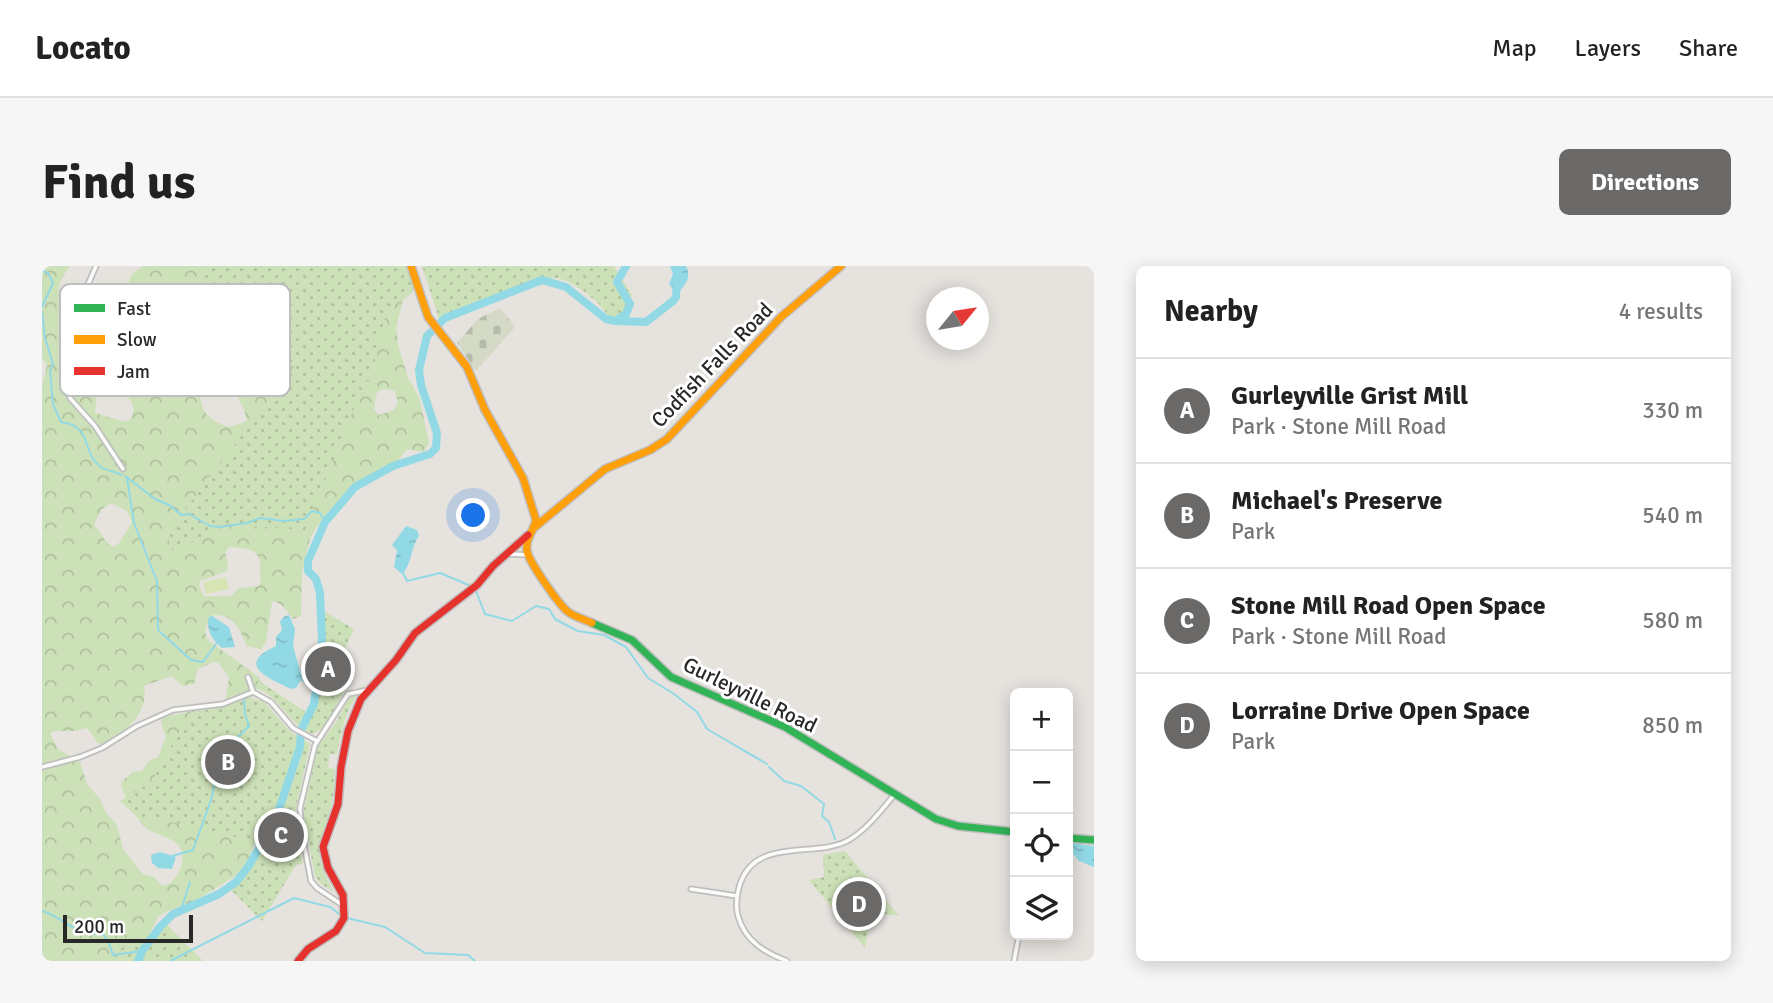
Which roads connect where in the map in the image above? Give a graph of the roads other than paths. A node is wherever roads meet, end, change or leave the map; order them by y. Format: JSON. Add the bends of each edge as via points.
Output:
{"nodes":[{"id":1,"x":96,"y":266,"type":"edge"},
{"id":2,"x":411,"y":266,"type":"edge"},
{"id":3,"x":841,"y":266,"type":"edge"},
{"id":4,"x":88,"y":284,"type":"edge"},
{"id":5,"x":69,"y":396,"type":"edge"},
{"id":6,"x":123,"y":469,"type":"dead end"},
{"id":7,"x":535,"y":527,"type":"junction"},
{"id":8,"x":528,"y":535,"type":"junction"},
{"id":9,"x":507,"y":554,"type":"junction"},
{"id":10,"x":529,"y":555,"type":"junction"},
{"id":11,"x":248,"y":677,"type":"dead end"},
{"id":12,"x":368,"y":690,"type":"junction"},
{"id":13,"x":253,"y":692,"type":"junction"},
{"id":14,"x":317,"y":741,"type":"junction"},
{"id":15,"x":42,"y":767,"type":"edge"},
{"id":16,"x":895,"y":794,"type":"junction"},
{"id":17,"x":1010,"y":831,"type":"edge"},
{"id":18,"x":1073,"y":838,"type":"edge"},
{"id":19,"x":1094,"y":840,"type":"edge"},
{"id":20,"x":691,"y":889,"type":"dead end"},
{"id":21,"x":737,"y":896,"type":"junction"},
{"id":22,"x":345,"y":908,"type":"junction"},
{"id":23,"x":1018,"y":940,"type":"edge"},
{"id":24,"x":298,"y":961,"type":"edge"},
{"id":25,"x":787,"y":961,"type":"edge"},
{"id":26,"x":1014,"y":961,"type":"edge"}],
"edges":[{"from":1,"to":4,"type":"street"},
{"from":2,"to":7,"type":"street","via":[[425,310],[467,367],[485,410],[516,461]]},
{"from":3,"to":7,"type":"street","name":"Codfish Falls Road","via":[[781,317],[667,439],[605,469]]},
{"from":5,"to":6,"type":"street"},
{"from":7,"to":8,"type":"street"},
{"from":8,"to":9,"type":"street"},
{"from":8,"to":10,"type":"street","name":"Gurleyville Road"},
{"from":9,"to":10,"type":"street"},
{"from":9,"to":12,"type":"street","via":[[477,585],[415,633]]},
{"from":10,"to":16,"type":"street","name":"Gurleyville Road","via":[[569,613],[632,640],[671,677],[785,727]]},
{"from":11,"to":13,"type":"street"},
{"from":12,"to":14,"type":"street","via":[[348,694]]},
{"from":12,"to":22,"type":"street","via":[[348,732],[338,804],[323,846]]},
{"from":13,"to":14,"type":"street","via":[[271,702],[293,728]]},
{"from":13,"to":15,"type":"street","via":[[223,704],[173,710],[102,748]]},
{"from":14,"to":22,"type":"street","via":[[299,811],[305,853],[314,884]]},
{"from":16,"to":17,"type":"street","name":"Gurleyville Road","via":[[936,819]]},
{"from":16,"to":21,"type":"street","via":[[868,824],[841,844],[777,852],[757,861],[742,879]]},
{"from":18,"to":19,"type":"street"},
{"from":20,"to":21,"type":"street"},
{"from":21,"to":25,"type":"street","via":[[742,928],[755,944]]},
{"from":22,"to":24,"type":"street","via":[[336,931]]},
{"from":23,"to":26,"type":"street"}]}
